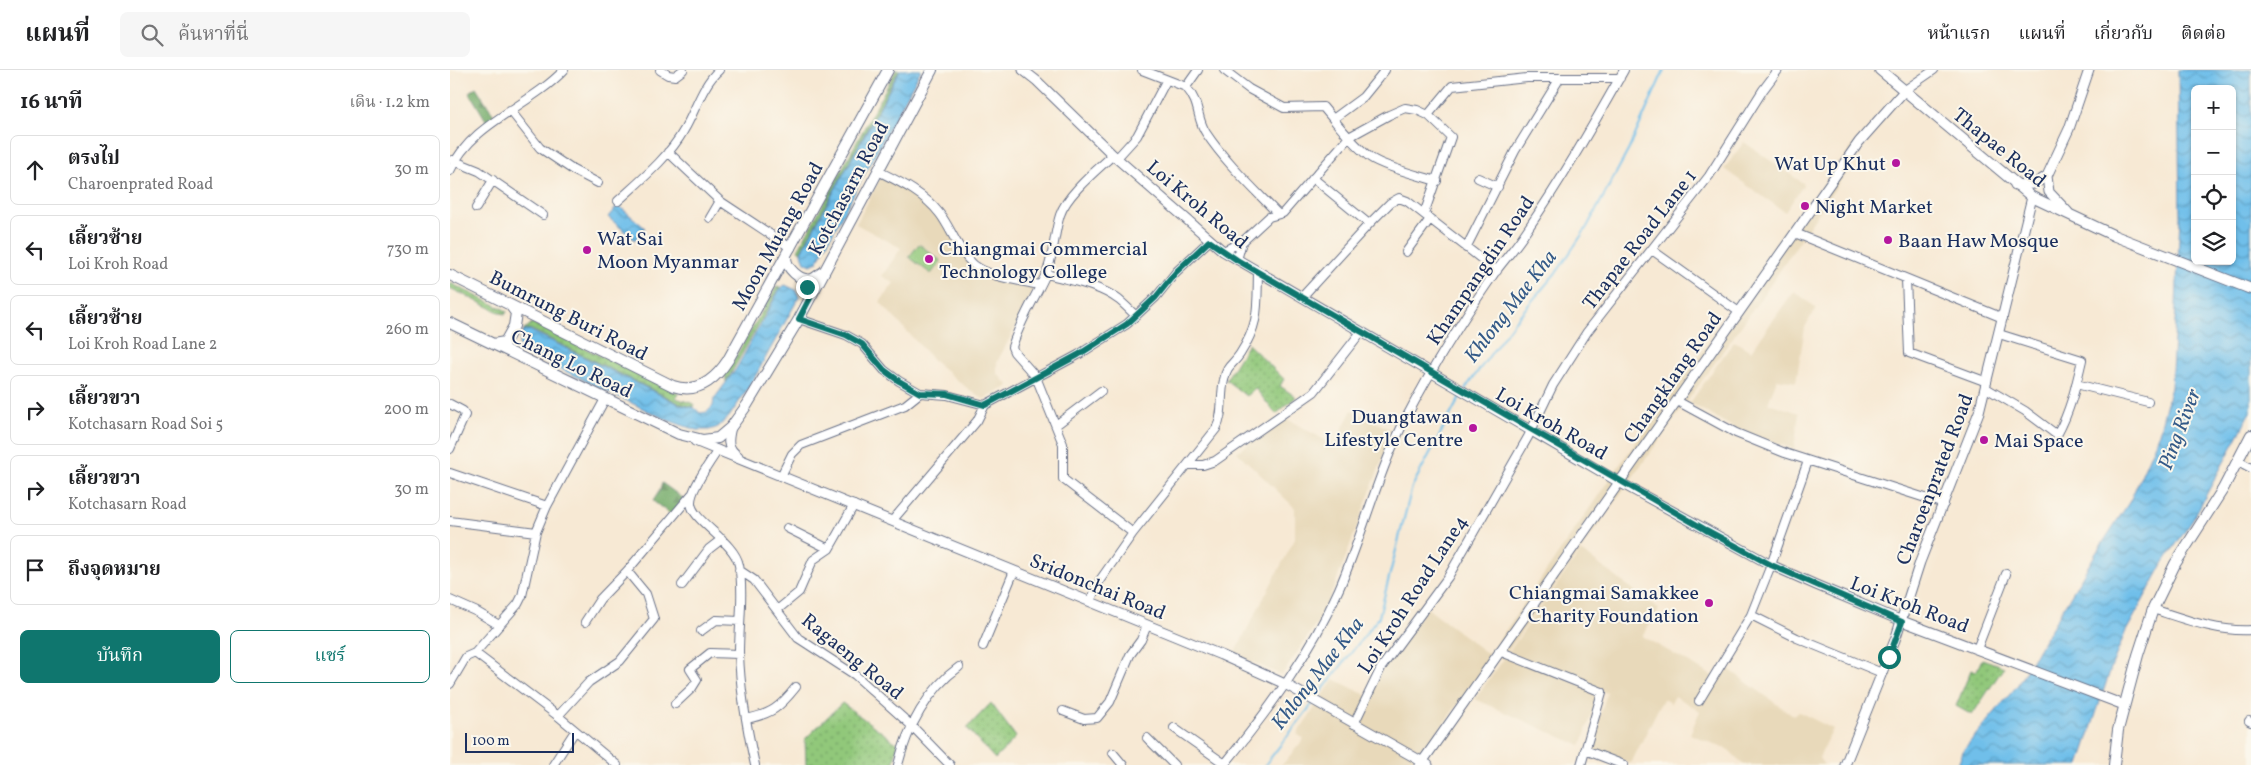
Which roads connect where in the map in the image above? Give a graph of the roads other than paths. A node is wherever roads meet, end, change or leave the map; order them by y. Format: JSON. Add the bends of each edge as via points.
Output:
{"nodes":[{"id":1,"x":660,"y":70,"type":"edge"},
{"id":2,"x":683,"y":70,"type":"edge"},
{"id":3,"x":888,"y":70,"type":"edge"},
{"id":4,"x":932,"y":70,"type":"edge"},
{"id":5,"x":1023,"y":70,"type":"edge"},
{"id":6,"x":1142,"y":70,"type":"edge"},
{"id":7,"x":1198,"y":70,"type":"edge"},
{"id":8,"x":1224,"y":70,"type":"edge"},
{"id":9,"x":1385,"y":70,"type":"edge"},
{"id":10,"x":1624,"y":70,"type":"edge"},
{"id":11,"x":1778,"y":70,"type":"edge"},
{"id":12,"x":1880,"y":70,"type":"edge"},
{"id":13,"x":1934,"y":70,"type":"edge"},
{"id":14,"x":2089,"y":70,"type":"edge"},
{"id":15,"x":562,"y":71,"type":"edge"},
{"id":16,"x":716,"y":71,"type":"edge"},
{"id":17,"x":1528,"y":74,"type":"edge"},
{"id":18,"x":1560,"y":78,"type":"junction"},
{"id":19,"x":1620,"y":78,"type":"junction"},
{"id":20,"x":1166,"y":81,"type":"junction"},
{"id":21,"x":1186,"y":87,"type":"junction"},
{"id":22,"x":1905,"y":90,"type":"junction"},
{"id":23,"x":510,"y":110,"type":"junction"},
{"id":24,"x":1428,"y":115,"type":"junction"},
{"id":25,"x":1333,"y":119,"type":"junction"},
{"id":26,"x":1349,"y":138,"type":"junction"},
{"id":27,"x":668,"y":152,"type":"junction"},
{"id":28,"x":1115,"y":156,"type":"junction"},
{"id":29,"x":452,"y":160,"type":"edge"},
{"id":30,"x":450,"y":171,"type":"edge"},
{"id":31,"x":878,"y":171,"type":"junction"},
{"id":32,"x":2047,"y":176,"type":"junction"},
{"id":33,"x":1313,"y":178,"type":"junction"},
{"id":34,"x":1478,"y":178,"type":"dead end"},
{"id":35,"x":493,"y":180,"type":"junction"},
{"id":36,"x":1437,"y":181,"type":"junction"},
{"id":37,"x":598,"y":183,"type":"dead end"},
{"id":38,"x":2015,"y":185,"type":"junction"},
{"id":39,"x":1498,"y":187,"type":"junction"},
{"id":40,"x":2032,"y":197,"type":"junction"},
{"id":41,"x":618,"y":201,"type":"dead end"},
{"id":42,"x":720,"y":201,"type":"junction"},
{"id":43,"x":476,"y":208,"type":"dead end"},
{"id":44,"x":1278,"y":214,"type":"junction"},
{"id":45,"x":544,"y":215,"type":"dead end"},
{"id":46,"x":2072,"y":216,"type":"junction"},
{"id":47,"x":1427,"y":217,"type":"junction"},
{"id":48,"x":710,"y":218,"type":"dead end"},
{"id":49,"x":1369,"y":224,"type":"junction"},
{"id":50,"x":1795,"y":233,"type":"junction"},
{"id":51,"x":1209,"y":241,"type":"junction"},
{"id":52,"x":1242,"y":242,"type":"junction"},
{"id":53,"x":1466,"y":248,"type":"junction"},
{"id":54,"x":1652,"y":250,"type":"junction"},
{"id":55,"x":1223,"y":251,"type":"junction"},
{"id":56,"x":1406,"y":252,"type":"dead end"},
{"id":57,"x":788,"y":253,"type":"junction"},
{"id":58,"x":1237,"y":260,"type":"junction"},
{"id":59,"x":1497,"y":271,"type":"junction"},
{"id":60,"x":823,"y":272,"type":"junction"},
{"id":61,"x":1258,"y":272,"type":"junction"},
{"id":62,"x":1046,"y":274,"type":"junction"},
{"id":63,"x":450,"y":275,"type":"edge"},
{"id":64,"x":773,"y":279,"type":"junction"},
{"id":65,"x":1906,"y":279,"type":"junction"},
{"id":66,"x":1039,"y":285,"type":"junction"},
{"id":67,"x":2251,"y":289,"type":"edge"},
{"id":68,"x":1302,"y":297,"type":"junction"},
{"id":69,"x":810,"y":298,"type":"junction"},
{"id":70,"x":509,"y":304,"type":"junction"},
{"id":71,"x":1739,"y":312,"type":"junction"},
{"id":72,"x":534,"y":316,"type":"junction"},
{"id":73,"x":1136,"y":316,"type":"junction"},
{"id":74,"x":2003,"y":318,"type":"junction"},
{"id":75,"x":799,"y":319,"type":"junction"},
{"id":76,"x":450,"y":323,"type":"edge"},
{"id":77,"x":1361,"y":332,"type":"junction"},
{"id":78,"x":1999,"y":334,"type":"junction"},
{"id":79,"x":493,"y":344,"type":"junction"},
{"id":80,"x":518,"y":357,"type":"junction"},
{"id":81,"x":1431,"y":373,"type":"junction"},
{"id":82,"x":1036,"y":377,"type":"junction"},
{"id":83,"x":2076,"y":384,"type":"junction"},
{"id":84,"x":1987,"y":385,"type":"junction"},
{"id":85,"x":673,"y":386,"type":"joint"},
{"id":86,"x":1100,"y":391,"type":"dead end"},
{"id":87,"x":920,"y":393,"type":"junction"},
{"id":88,"x":605,"y":399,"type":"junction"},
{"id":89,"x":1677,"y":400,"type":"junction"},
{"id":90,"x":2148,"y":402,"type":"dead end"},
{"id":91,"x":450,"y":404,"type":"edge"},
{"id":92,"x":985,"y":405,"type":"junction"},
{"id":93,"x":1056,"y":425,"type":"junction"},
{"id":94,"x":730,"y":427,"type":"junction"},
{"id":95,"x":1531,"y":432,"type":"junction"},
{"id":96,"x":679,"y":434,"type":"junction"},
{"id":97,"x":2251,"y":435,"type":"edge"},
{"id":98,"x":450,"y":449,"type":"edge"},
{"id":99,"x":718,"y":450,"type":"junction"},
{"id":100,"x":744,"y":460,"type":"junction"},
{"id":101,"x":1808,"y":461,"type":"junction"},
{"id":102,"x":2238,"y":461,"type":"junction"},
{"id":103,"x":1188,"y":465,"type":"junction"},
{"id":104,"x":2251,"y":468,"type":"edge"},
{"id":105,"x":450,"y":473,"type":"edge"},
{"id":106,"x":781,"y":476,"type":"junction"},
{"id":107,"x":1619,"y":482,"type":"junction"},
{"id":108,"x":692,"y":494,"type":"junction"},
{"id":109,"x":1944,"y":504,"type":"junction"},
{"id":110,"x":547,"y":506,"type":"junction"},
{"id":111,"x":854,"y":506,"type":"junction"},
{"id":112,"x":450,"y":520,"type":"edge"},
{"id":113,"x":892,"y":521,"type":"junction"},
{"id":114,"x":787,"y":528,"type":"dead end"},
{"id":115,"x":536,"y":532,"type":"junction"},
{"id":116,"x":1133,"y":533,"type":"junction"},
{"id":117,"x":722,"y":539,"type":"junction"},
{"id":118,"x":829,"y":548,"type":"junction"},
{"id":119,"x":1771,"y":565,"type":"junction"},
{"id":120,"x":739,"y":570,"type":"junction"},
{"id":121,"x":627,"y":571,"type":"junction"},
{"id":122,"x":1014,"y":571,"type":"junction"},
{"id":123,"x":2006,"y":574,"type":"dead end"},
{"id":124,"x":682,"y":585,"type":"dead end"},
{"id":125,"x":450,"y":600,"type":"edge"},
{"id":126,"x":1090,"y":601,"type":"junction"},
{"id":127,"x":2153,"y":609,"type":"junction"},
{"id":128,"x":777,"y":610,"type":"junction"},
{"id":129,"x":1751,"y":615,"type":"junction"},
{"id":130,"x":740,"y":620,"type":"junction"},
{"id":131,"x":585,"y":622,"type":"dead end"},
{"id":132,"x":1902,"y":622,"type":"junction"},
{"id":133,"x":499,"y":625,"type":"junction"},
{"id":134,"x":1148,"y":625,"type":"junction"},
{"id":135,"x":2251,"y":630,"type":"edge"},
{"id":136,"x":700,"y":631,"type":"dead end"},
{"id":137,"x":983,"y":646,"type":"dead end"},
{"id":138,"x":1977,"y":649,"type":"junction"},
{"id":139,"x":1499,"y":652,"type":"junction"},
{"id":140,"x":475,"y":653,"type":"junction"},
{"id":141,"x":739,"y":654,"type":"junction"},
{"id":142,"x":959,"y":667,"type":"dead end"},
{"id":143,"x":1882,"y":673,"type":"junction"},
{"id":144,"x":450,"y":684,"type":"edge"},
{"id":145,"x":1286,"y":684,"type":"junction"},
{"id":146,"x":796,"y":687,"type":"dead end"},
{"id":147,"x":1699,"y":701,"type":"dead end"},
{"id":148,"x":2120,"y":703,"type":"junction"},
{"id":149,"x":675,"y":704,"type":"dead end"},
{"id":150,"x":1063,"y":711,"type":"dead end"},
{"id":151,"x":558,"y":716,"type":"junction"},
{"id":152,"x":746,"y":719,"type":"junction"},
{"id":153,"x":1354,"y":724,"type":"junction"},
{"id":154,"x":912,"y":726,"type":"junction"},
{"id":155,"x":1174,"y":728,"type":"dead end"},
{"id":156,"x":575,"y":730,"type":"junction"},
{"id":157,"x":1147,"y":738,"type":"dead end"},
{"id":158,"x":1585,"y":750,"type":"junction"},
{"id":159,"x":1113,"y":753,"type":"dead end"},
{"id":160,"x":1225,"y":764,"type":"edge"},
{"id":161,"x":1423,"y":764,"type":"edge"},
{"id":162,"x":553,"y":765,"type":"edge"},
{"id":163,"x":617,"y":765,"type":"edge"},
{"id":164,"x":755,"y":765,"type":"edge"},
{"id":165,"x":898,"y":765,"type":"edge"},
{"id":166,"x":950,"y":765,"type":"edge"},
{"id":167,"x":1123,"y":765,"type":"edge"},
{"id":168,"x":1174,"y":765,"type":"edge"},
{"id":169,"x":1581,"y":765,"type":"edge"},
{"id":170,"x":1624,"y":765,"type":"edge"},
{"id":171,"x":1844,"y":765,"type":"edge"},
{"id":172,"x":2114,"y":765,"type":"edge"}],
"edges":[{"from":1,"to":2,"type":"street","via":[[675,76]]},
{"from":3,"to":57,"type":"main road","name":"Moon Muang Road"},
{"from":4,"to":31,"type":"main road","name":"Kotchasarn Road"},
{"from":5,"to":28,"type":"street","name":"Loi Kroh Road"},
{"from":6,"to":20,"type":"street"},
{"from":7,"to":21,"type":"street"},
{"from":8,"to":25,"type":"street","via":[[1249,89],[1284,108],[1323,107]]},
{"from":9,"to":25,"type":"street","via":[[1363,98]]},
{"from":10,"to":19,"type":"street","name":"Khampangdin Road"},
{"from":11,"to":54,"type":"street","name":"Thapae Road Lane 1","via":[[1709,176]]},
{"from":12,"to":22,"type":"main road","name":"Thapae Road"},
{"from":13,"to":22,"type":"street"},
{"from":14,"to":32,"type":"street","via":[[2074,116]]},
{"from":15,"to":23,"type":"street"},
{"from":16,"to":27,"type":"street","via":[[684,131]]},
{"from":17,"to":18,"type":"street"},
{"from":17,"to":24,"type":"street","via":[[1452,86]]},
{"from":18,"to":19,"type":"street"},
{"from":18,"to":39,"type":"street","via":[[1515,152]]},
{"from":19,"to":59,"type":"street","name":"Khampangdin Road","via":[[1573,162]]},
{"from":20,"to":21,"type":"street"},
{"from":20,"to":28,"type":"street","via":[[1137,136]]},
{"from":21,"to":44,"type":"street","via":[[1195,97],[1204,131],[1238,173]]},
{"from":22,"to":38,"type":"main road","name":"Thapae Road"},
{"from":22,"to":50,"type":"street","name":"Changklang Road","via":[[1859,142]]},
{"from":23,"to":29,"type":"street","via":[[475,136]]},
{"from":23,"to":37,"type":"street","via":[[540,148]]},
{"from":24,"to":26,"type":"street","via":[[1405,108]]},
{"from":24,"to":36,"type":"street","via":[[1451,137]]},
{"from":25,"to":26,"type":"street"},
{"from":26,"to":33,"type":"street"},
{"from":26,"to":36,"type":"street","via":[[1371,158],[1383,164]]},
{"from":27,"to":41,"type":"street"},
{"from":27,"to":42,"type":"street"},
{"from":28,"to":51,"type":"street","name":"Loi Kroh Road"},
{"from":28,"to":62,"type":"street","via":[[1068,200],[1060,214]]},
{"from":29,"to":30,"type":"street"},
{"from":29,"to":35,"type":"street"},
{"from":31,"to":60,"type":"main road","name":"Kotchasarn Road"},
{"from":31,"to":66,"type":"street","via":[[908,186],[939,212],[974,265],[987,272]]},
{"from":32,"to":38,"type":"street","via":[[2034,184]]},
{"from":32,"to":46,"type":"street","via":[[2047,187],[2052,197]]},
{"from":33,"to":44,"type":"street","via":[[1283,213]]},
{"from":33,"to":49,"type":"street"},
{"from":34,"to":39,"type":"street"},
{"from":35,"to":43,"type":"street"},
{"from":35,"to":45,"type":"street"},
{"from":36,"to":47,"type":"street"},
{"from":38,"to":40,"type":"main road","name":"Thapae Road"},
{"from":39,"to":53,"type":"street"},
{"from":40,"to":46,"type":"main road","name":"Thapae Road"},
{"from":40,"to":74,"type":"street","name":"Charoenprated Road"},
{"from":42,"to":48,"type":"street"},
{"from":42,"to":57,"type":"street"},
{"from":44,"to":52,"type":"street","via":[[1269,217]]},
{"from":46,"to":67,"type":"main road","name":"Thapae Road"},
{"from":47,"to":49,"type":"street","via":[[1399,198]]},
{"from":47,"to":53,"type":"street"},
{"from":47,"to":56,"type":"street"},
{"from":49,"to":68,"type":"street"},
{"from":50,"to":65,"type":"street"},
{"from":50,"to":71,"type":"street","name":"Changklang Road"},
{"from":51,"to":55,"type":"street","name":"Loi Kroh Road"},
{"from":51,"to":73,"type":"street"},
{"from":52,"to":55,"type":"street"},
{"from":52,"to":58,"type":"street"},
{"from":53,"to":59,"type":"street"},
{"from":54,"to":71,"type":"street"},
{"from":54,"to":95,"type":"street","name":"Thapae Road Lane 1","via":[[1587,332],[1553,385]]},
{"from":55,"to":58,"type":"street","name":"Loi Kroh Road"},
{"from":57,"to":60,"type":"main road","via":[[791,271],[805,278],[814,278]]},
{"from":57,"to":64,"type":"main road","name":"Moon Muang Road"},
{"from":58,"to":61,"type":"street","name":"Loi Kroh Road"},
{"from":59,"to":81,"type":"street","name":"Khampangdin Road"},
{"from":60,"to":69,"type":"main road","name":"Kotchasarn Road"},
{"from":61,"to":68,"type":"street","name":"Loi Kroh Road"},
{"from":61,"to":103,"type":"street","via":[[1256,322],[1239,356],[1229,364],[1224,379],[1220,422]]},
{"from":62,"to":66,"type":"street"},
{"from":62,"to":73,"type":"street","via":[[1108,294]]},
{"from":63,"to":70,"type":"main road","name":"Bumrung Buri Road"},
{"from":64,"to":69,"type":"main road","via":[[780,275],[796,279],[807,287]]},
{"from":64,"to":85,"type":"main road","name":"Moon Muang Road","via":[[728,360],[714,378],[693,388]]},
{"from":65,"to":74,"type":"street"},
{"from":65,"to":84,"type":"street","via":[[1909,353]]},
{"from":66,"to":82,"type":"street","via":[[1012,347]]},
{"from":68,"to":77,"type":"street","name":"Loi Kroh Road"},
{"from":69,"to":75,"type":"main road","name":"Kotchasarn Road"},
{"from":70,"to":72,"type":"main road","name":"Bumrung Buri Road"},
{"from":70,"to":79,"type":"main road","via":[[516,312],[514,326],[505,342]]},
{"from":71,"to":89,"type":"street","name":"Changklang Road"},
{"from":72,"to":80,"type":"main road","via":[[519,325],[514,334],[512,342]]},
{"from":72,"to":85,"type":"main road","name":"Bumrung Buri Road"},
{"from":73,"to":82,"type":"street","via":[[1078,355]]},
{"from":74,"to":78,"type":"street","name":"Charoenprated Road"},
{"from":75,"to":87,"type":"street","via":[[862,344],[884,370]]},
{"from":75,"to":94,"type":"main road","name":"Kotchasarn Road","via":[[759,387]]},
{"from":76,"to":79,"type":"main road","name":"Chang Lo Road"},
{"from":77,"to":81,"type":"street","name":"Loi Kroh Road"},
{"from":77,"to":103,"type":"street","via":[[1314,392],[1215,461]]},
{"from":78,"to":83,"type":"street","via":[[2082,360]]},
{"from":78,"to":84,"type":"street","name":"Charoenprated Road"},
{"from":79,"to":80,"type":"main road","name":"Chang Lo Road"},
{"from":80,"to":88,"type":"main road","name":"Chang Lo Road"},
{"from":81,"to":95,"type":"street","name":"Loi Kroh Road"},
{"from":81,"to":145,"type":"street","name":"Khampangdin Road","via":[[1384,466],[1326,618]]},
{"from":82,"to":92,"type":"street"},
{"from":82,"to":93,"type":"street"},
{"from":83,"to":84,"type":"street","via":[[2064,424],[2057,435]]},
{"from":83,"to":90,"type":"street"},
{"from":84,"to":109,"type":"street","name":"Charoenprated Road","via":[[1980,412]]},
{"from":86,"to":93,"type":"street"},
{"from":87,"to":92,"type":"street","via":[[947,394]]},
{"from":87,"to":106,"type":"street","via":[[904,405],[801,446],[792,454]]},
{"from":88,"to":96,"type":"main road","name":"Chang Lo Road"},
{"from":88,"to":110,"type":"street"},
{"from":89,"to":101,"type":"street","via":[[1736,433]]},
{"from":89,"to":107,"type":"street","name":"Changklang Road"},
{"from":91,"to":98,"type":"street","via":[[465,415]]},
{"from":92,"to":113,"type":"street","via":[[977,421]]},
{"from":93,"to":116,"type":"street","via":[[1063,444],[1062,479]]},
{"from":94,"to":96,"type":"main road","name":"Kotchasarn Road","via":[[713,440]]},
{"from":94,"to":100,"type":"street","via":[[730,448]]},
{"from":95,"to":107,"type":"street","name":"Loi Kroh Road"},
{"from":95,"to":153,"type":"street","name":"Loi Kroh Road Lane4","via":[[1448,577],[1380,668]]},
{"from":96,"to":99,"type":"street","name":"Sridonchai Road"},
{"from":97,"to":102,"type":"main road"},
{"from":99,"to":100,"type":"street","name":"Sridonchai Road"},
{"from":99,"to":108,"type":"street"},
{"from":100,"to":106,"type":"street","name":"Sridonchai Road"},
{"from":101,"to":109,"type":"street"},
{"from":101,"to":119,"type":"street"},
{"from":102,"to":104,"type":"street"},
{"from":102,"to":127,"type":"main road","via":[[2175,564]]},
{"from":103,"to":116,"type":"street"},
{"from":105,"to":110,"type":"street"},
{"from":106,"to":111,"type":"street","name":"Sridonchai Road"},
{"from":107,"to":119,"type":"street","name":"Loi Kroh Road"},
{"from":107,"to":139,"type":"street","name":"Changklang Road"},
{"from":108,"to":117,"type":"street","name":"Ragaeng Road","via":[[692,510]]},
{"from":108,"to":121,"type":"street"},
{"from":109,"to":132,"type":"street","name":"Charoenprated Road","via":[[1920,562]]},
{"from":110,"to":115,"type":"street"},
{"from":111,"to":113,"type":"street","name":"Sridonchai Road"},
{"from":111,"to":118,"type":"street"},
{"from":112,"to":115,"type":"street"},
{"from":113,"to":122,"type":"street","name":"Sridonchai Road"},
{"from":114,"to":118,"type":"street"},
{"from":115,"to":133,"type":"street","via":[[522,596]]},
{"from":116,"to":126,"type":"street","via":[[1100,580]]},
{"from":117,"to":120,"type":"street","name":"Ragaeng Road","via":[[735,556]]},
{"from":117,"to":124,"type":"street","via":[[709,549]]},
{"from":118,"to":128,"type":"street","via":[[813,560],[799,592]]},
{"from":119,"to":129,"type":"street"},
{"from":119,"to":132,"type":"street","name":"Loi Kroh Road"},
{"from":120,"to":128,"type":"street","name":"Ragaeng Road","via":[[754,580]]},
{"from":120,"to":130,"type":"street","name":"Ragaeng Road"},
{"from":121,"to":131,"type":"street","via":[[600,599]]},
{"from":121,"to":151,"type":"street","via":[[646,594],[654,619],[620,661],[589,682]]},
{"from":122,"to":126,"type":"street","name":"Sridonchai Road"},
{"from":122,"to":137,"type":"street"},
{"from":123,"to":138,"type":"street"},
{"from":125,"to":133,"type":"street"},
{"from":126,"to":134,"type":"street","name":"Sridonchai Road"},
{"from":127,"to":135,"type":"street","via":[[2194,622],[2232,630]]},
{"from":127,"to":148,"type":"main road"},
{"from":128,"to":154,"type":"street","name":"Ragaeng Road","via":[[798,638],[855,675]]},
{"from":129,"to":143,"type":"street"},
{"from":129,"to":147,"type":"street"},
{"from":130,"to":136,"type":"street","via":[[716,620]]},
{"from":130,"to":141,"type":"street","name":"Ragaeng Road"},
{"from":132,"to":138,"type":"street","name":"Loi Kroh Road"},
{"from":132,"to":143,"type":"street","name":"Charoenprated Road"},
{"from":133,"to":140,"type":"street"},
{"from":134,"to":145,"type":"street","name":"Sridonchai Road"},
{"from":134,"to":150,"type":"street","via":[[1130,655],[1110,702],[1096,718],[1084,719]]},
{"from":138,"to":148,"type":"street","name":"Loi Kroh Road"},
{"from":139,"to":158,"type":"street","via":[[1602,692]]},
{"from":139,"to":161,"type":"street","name":"Changklang Road"},
{"from":140,"to":144,"type":"street","via":[[466,656]]},
{"from":140,"to":151,"type":"street"},
{"from":141,"to":149,"type":"street","via":[[710,653],[690,669],[697,680]]},
{"from":141,"to":152,"type":"street","name":"Ragaeng Road"},
{"from":142,"to":154,"type":"street","via":[[933,691]]},
{"from":143,"to":171,"type":"street","name":"Charoenprated Road"},
{"from":145,"to":153,"type":"street","name":"Sridonchai Road"},
{"from":145,"to":160,"type":"street","name":"Khampangdin Road"},
{"from":146,"to":152,"type":"street","via":[[781,706],[762,716]]},
{"from":148,"to":172,"type":"main road"},
{"from":151,"to":156,"type":"street"},
{"from":152,"to":164,"type":"street","name":"Ragaeng Road"},
{"from":153,"to":161,"type":"street","name":"Sridonchai Road"},
{"from":154,"to":165,"type":"street"},
{"from":154,"to":166,"type":"street","name":"Ragaeng Road"},
{"from":155,"to":160,"type":"street"},
{"from":156,"to":162,"type":"street"},
{"from":156,"to":163,"type":"street"},
{"from":157,"to":168,"type":"street"},
{"from":158,"to":169,"type":"street"},
{"from":158,"to":170,"type":"street"},
{"from":159,"to":167,"type":"street"}]}
